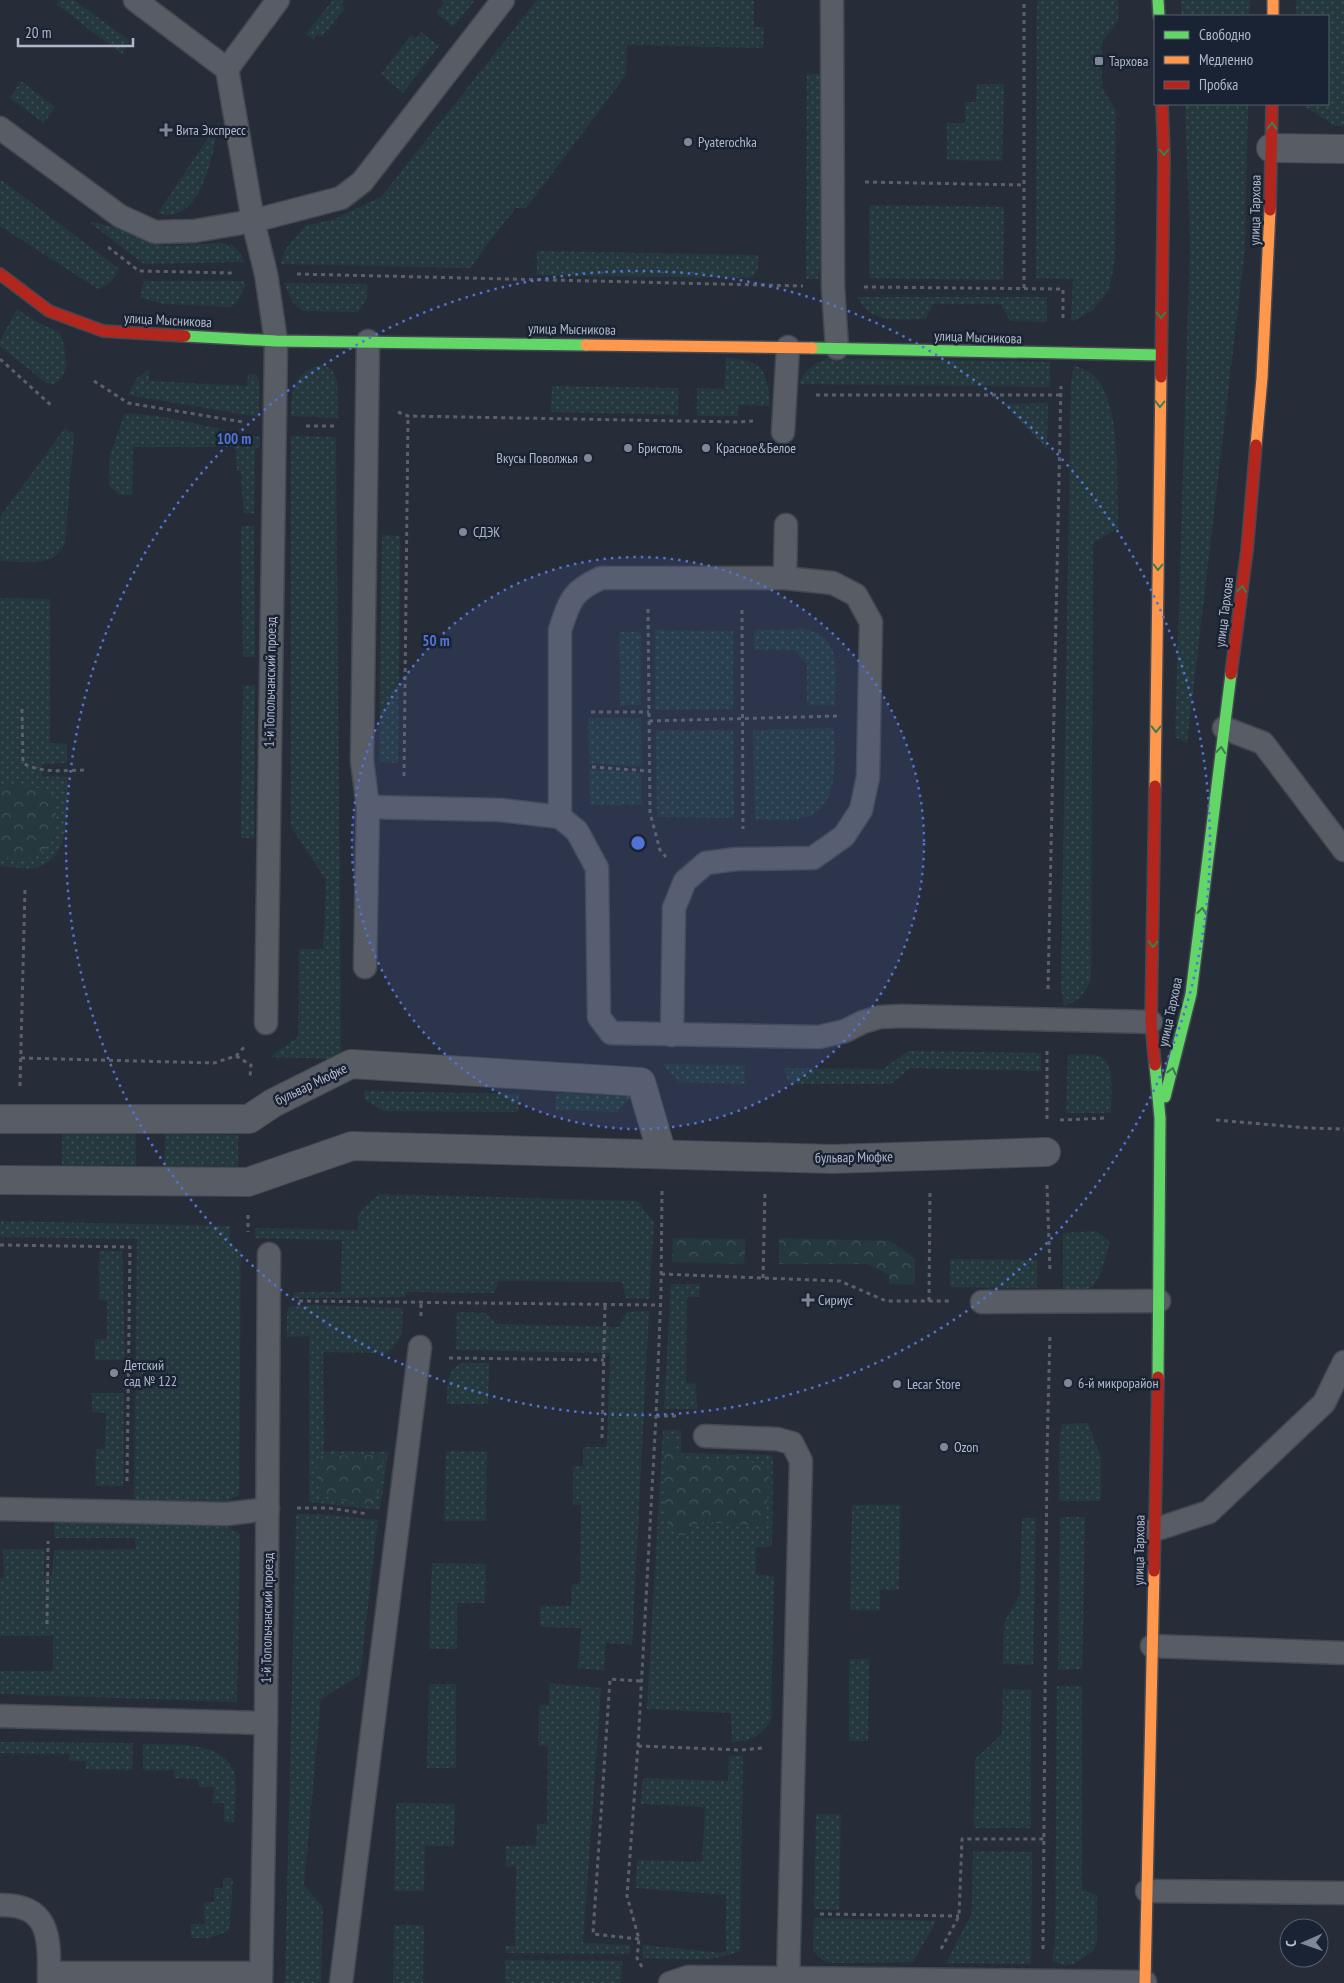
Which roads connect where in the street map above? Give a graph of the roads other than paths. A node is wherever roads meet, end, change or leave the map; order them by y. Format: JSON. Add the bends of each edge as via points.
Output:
{"nodes":[{"id":1,"x":135,"y":0,"type":"edge"},
{"id":2,"x":278,"y":0,"type":"edge"},
{"id":3,"x":503,"y":0,"type":"edge"},
{"id":4,"x":832,"y":0,"type":"edge"},
{"id":5,"x":1158,"y":0,"type":"edge"},
{"id":6,"x":1273,"y":0,"type":"edge"},
{"id":7,"x":1159,"y":15,"type":"edge"},
{"id":8,"x":1273,"y":15,"type":"edge"},
{"id":9,"x":227,"y":69,"type":"junction"},
{"id":10,"x":1162,"y":105,"type":"edge"},
{"id":11,"x":1272,"y":105,"type":"edge"},
{"id":12,"x":0,"y":128,"type":"edge"},
{"id":13,"x":1271,"y":148,"type":"junction"},
{"id":14,"x":1344,"y":149,"type":"edge"},
{"id":15,"x":253,"y":220,"type":"junction"},
{"id":16,"x":0,"y":274,"type":"edge"},
{"id":17,"x":276,"y":341,"type":"junction"},
{"id":18,"x":368,"y":341,"type":"junction"},
{"id":19,"x":788,"y":347,"type":"junction"},
{"id":20,"x":837,"y":348,"type":"junction"},
{"id":21,"x":1161,"y":356,"type":"junction"},
{"id":22,"x":783,"y":432,"type":"dead end"},
{"id":23,"x":786,"y":524,"type":"dead end"},
{"id":24,"x":785,"y":578,"type":"junction"},
{"id":25,"x":1224,"y":728,"type":"junction"},
{"id":26,"x":368,"y":807,"type":"junction"},
{"id":27,"x":560,"y":817,"type":"junction"},
{"id":28,"x":1341,"y":842,"type":"edge"},
{"id":29,"x":365,"y":967,"type":"dead end"},
{"id":30,"x":1152,"y":1022,"type":"junction"},
{"id":31,"x":266,"y":1024,"type":"dead end"},
{"id":32,"x":672,"y":1035,"type":"junction"},
{"id":33,"x":1160,"y":1118,"type":"junction"},
{"id":34,"x":10,"y":1119,"type":"edge"},
{"id":35,"x":1046,"y":1152,"type":"road end"},
{"id":36,"x":662,"y":1154,"type":"junction"},
{"id":37,"x":0,"y":1180,"type":"edge"},
{"id":38,"x":269,"y":1254,"type":"dead end"},
{"id":39,"x":1159,"y":1301,"type":"junction"},
{"id":40,"x":982,"y":1302,"type":"road end"},
{"id":41,"x":419,"y":1352,"type":"road end"},
{"id":42,"x":1344,"y":1362,"type":"edge"},
{"id":43,"x":1334,"y":1403,"type":"edge"},
{"id":44,"x":705,"y":1436,"type":"dead end"},
{"id":45,"x":0,"y":1509,"type":"edge"},
{"id":46,"x":268,"y":1509,"type":"junction"},
{"id":47,"x":1154,"y":1530,"type":"junction"},
{"id":48,"x":1152,"y":1646,"type":"junction"},
{"id":49,"x":1344,"y":1653,"type":"edge"},
{"id":50,"x":0,"y":1716,"type":"edge"},
{"id":51,"x":266,"y":1723,"type":"junction"},
{"id":52,"x":1147,"y":1891,"type":"junction"},
{"id":53,"x":1344,"y":1893,"type":"edge"},
{"id":54,"x":0,"y":1905,"type":"edge"},
{"id":55,"x":49,"y":1978,"type":"edge"},
{"id":56,"x":261,"y":1978,"type":"edge"},
{"id":57,"x":788,"y":1981,"type":"edge"},
{"id":58,"x":341,"y":1983,"type":"edge"},
{"id":59,"x":670,"y":1983,"type":"edge"},
{"id":60,"x":1145,"y":1983,"type":"edge"}],
"edges":[{"from":1,"to":9,"type":"lane"},
{"from":2,"to":9,"type":"lane"},
{"from":3,"to":15,"type":"lane","via":[[362,182],[342,198]]},
{"from":4,"to":20,"type":"lane","via":[[833,287]]},
{"from":5,"to":7,"type":"main road"},
{"from":6,"to":8,"type":"main road"},
{"from":9,"to":15,"type":"lane","name":"1-й Топольчанский проезд"},
{"from":10,"to":21,"type":"main road","name":"улица Тархова","one_way":true},
{"from":13,"to":11,"type":"main road","name":"улица Тархова","one_way":true},
{"from":12,"to":15,"type":"lane","via":[[120,216],[155,232],[194,231]]},
{"from":13,"to":14,"type":"street"},
{"from":25,"to":13,"type":"main road","name":"улица Тархова","one_way":true,"via":[[1246,550],[1262,378],[1270,240]]},
{"from":15,"to":17,"type":"lane","name":"1-й Топольчанский проезд","via":[[266,274]]},
{"from":16,"to":17,"type":"main road","name":"улица Мысникова","via":[[49,311],[103,331]]},
{"from":17,"to":18,"type":"main road","name":"улица Мысникова"},
{"from":17,"to":31,"type":"lane","name":"1-й Топольчанский проезд"},
{"from":18,"to":19,"type":"main road","name":"улица Мысникова"},
{"from":18,"to":26,"type":"lane","via":[[362,762]]},
{"from":19,"to":20,"type":"main road","name":"улица Мысникова"},
{"from":19,"to":22,"type":"lane"},
{"from":20,"to":21,"type":"main road","name":"улица Мысникова"},
{"from":21,"to":30,"type":"main road","name":"улица Тархова","one_way":true},
{"from":23,"to":24,"type":"lane"},
{"from":24,"to":27,"type":"lane","via":[[601,578],[584,586],[570,601],[560,630]]},
{"from":24,"to":32,"type":"lane","via":[[833,583],[856,595],[870,622],[868,777],[861,810],[844,836],[813,858],[706,863],[685,881],[674,908]]},
{"from":25,"to":28,"type":"lane","via":[[1263,743]]},
{"from":33,"to":25,"type":"main road","name":"улица Тархова","one_way":true,"via":[[1191,994]]},
{"from":26,"to":27,"type":"lane","via":[[501,810]]},
{"from":26,"to":29,"type":"lane"},
{"from":27,"to":32,"type":"lane","via":[[577,831],[597,868],[599,1017],[611,1033]]},
{"from":30,"to":32,"type":"lane","via":[[880,1017],[819,1037]]},
{"from":30,"to":33,"type":"main road","name":"улица Тархова"},
{"from":33,"to":39,"type":"main road","name":"улица Тархова"},
{"from":34,"to":36,"type":"street","name":"бульвар Мюфке","via":[[249,1118],[351,1064],[641,1082]]},
{"from":35,"to":36,"type":"street","name":"бульвар Мюфке","via":[[833,1159]]},
{"from":36,"to":37,"type":"street","name":"бульвар Мюфке","via":[[352,1146],[248,1182]]},
{"from":38,"to":46,"type":"lane","name":"1-й Топольчанский проезд"},
{"from":39,"to":40,"type":"lane"},
{"from":39,"to":47,"type":"main road","name":"улица Тархова"},
{"from":41,"to":58,"type":"lane"},
{"from":42,"to":43,"type":"lane"},
{"from":43,"to":47,"type":"lane","via":[[1209,1512]]},
{"from":44,"to":57,"type":"lane","via":[[777,1438],[792,1443],[801,1461]]},
{"from":45,"to":46,"type":"lane","via":[[228,1514]]},
{"from":46,"to":51,"type":"lane","name":"1-й Топольчанский проезд"},
{"from":47,"to":48,"type":"main road","name":"улица Тархова"},
{"from":48,"to":49,"type":"lane"},
{"from":48,"to":52,"type":"main road","name":"улица Тархова"},
{"from":50,"to":51,"type":"lane"},
{"from":51,"to":56,"type":"lane","name":"1-й Топольчанский проезд"},
{"from":52,"to":53,"type":"lane"},
{"from":52,"to":60,"type":"main road","name":"улица Тархова"},
{"from":54,"to":55,"type":"lane","via":[[16,1905],[36,1914],[47,1931]]},
{"from":55,"to":56,"type":"lane"},
{"from":57,"to":59,"type":"lane","via":[[688,1977]]},
{"from":57,"to":60,"type":"lane"}]}
